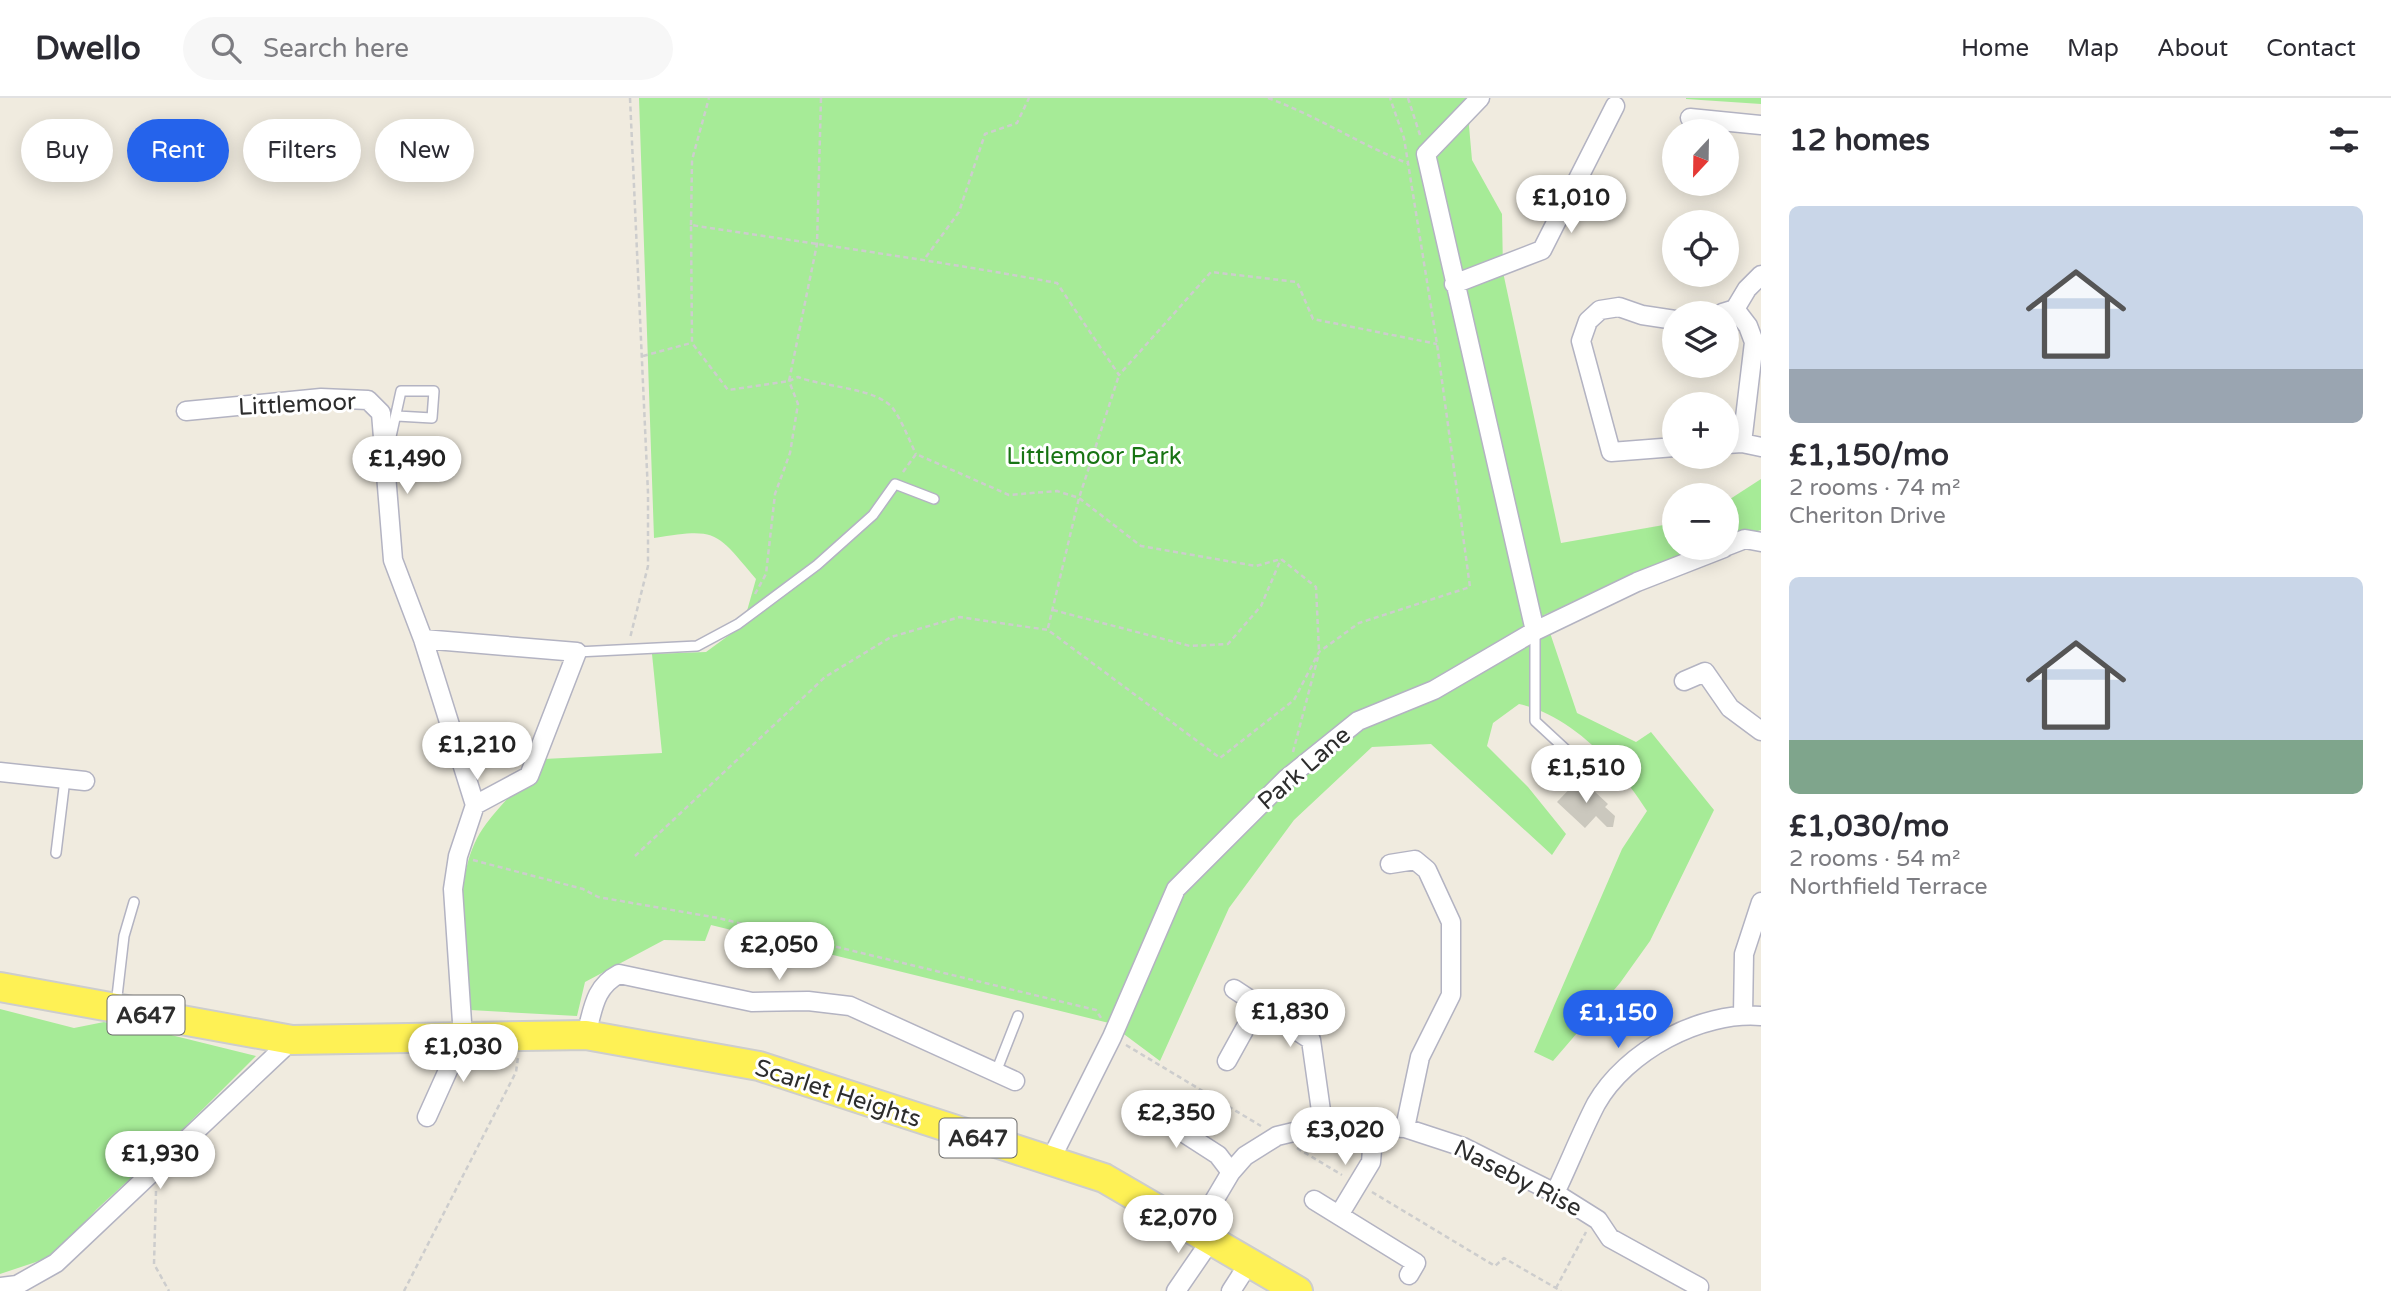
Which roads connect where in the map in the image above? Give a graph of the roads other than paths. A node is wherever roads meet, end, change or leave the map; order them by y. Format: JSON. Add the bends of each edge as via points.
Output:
{"nodes":[{"id":1,"x":1480,"y":98,"type":"edge"},
{"id":2,"x":1615,"y":106,"type":"dead end"},
{"id":3,"x":1690,"y":118,"type":"dead end"},
{"id":4,"x":1761,"y":125,"type":"edge"},
{"id":5,"x":1761,"y":275,"type":"edge"},
{"id":6,"x":1454,"y":284,"type":"junction"},
{"id":7,"x":1737,"y":301,"type":"edge"},
{"id":8,"x":1662,"y":318,"type":"edge"},
{"id":9,"x":1739,"y":319,"type":"edge"},
{"id":10,"x":186,"y":411,"type":"dead end"},
{"id":11,"x":397,"y":416,"type":"junction"},
{"id":12,"x":1739,"y":418,"type":"edge"},
{"id":13,"x":1739,"y":444,"type":"edge"},
{"id":14,"x":1761,"y":447,"type":"edge"},
{"id":15,"x":1662,"y":448,"type":"edge"},
{"id":16,"x":387,"y":485,"type":"junction"},
{"id":17,"x":934,"y":499,"type":"dead end"},
{"id":18,"x":1739,"y":542,"type":"edge"},
{"id":19,"x":1761,"y":542,"type":"edge"},
{"id":20,"x":1693,"y":560,"type":"edge"},
{"id":21,"x":1535,"y":631,"type":"junction"},
{"id":22,"x":423,"y":639,"type":"junction"},
{"id":23,"x":577,"y":652,"type":"junction"},
{"id":24,"x":1684,"y":681,"type":"dead end"},
{"id":25,"x":1761,"y":731,"type":"edge"},
{"id":26,"x":0,"y":772,"type":"edge"},
{"id":27,"x":65,"y":779,"type":"junction"},
{"id":28,"x":85,"y":781,"type":"dead end"},
{"id":29,"x":1602,"y":783,"type":"dead end"},
{"id":30,"x":475,"y":805,"type":"junction"},
{"id":31,"x":56,"y":853,"type":"dead end"},
{"id":32,"x":1390,"y":864,"type":"dead end"},
{"id":33,"x":134,"y":902,"type":"dead end"},
{"id":34,"x":1761,"y":902,"type":"edge"},
{"id":35,"x":0,"y":987,"type":"edge"},
{"id":36,"x":1234,"y":989,"type":"dead end"},
{"id":37,"x":1258,"y":1005,"type":"junction"},
{"id":38,"x":116,"y":1010,"type":"junction"},
{"id":39,"x":1752,"y":1015,"type":"edge"},
{"id":40,"x":1018,"y":1016,"type":"dead end"},
{"id":41,"x":586,"y":1035,"type":"junction"},
{"id":42,"x":463,"y":1037,"type":"junction"},
{"id":43,"x":292,"y":1040,"type":"junction"},
{"id":44,"x":1227,"y":1061,"type":"dead end"},
{"id":45,"x":996,"y":1072,"type":"junction"},
{"id":46,"x":1015,"y":1081,"type":"dead end"},
{"id":47,"x":1142,"y":1106,"type":"dead end"},
{"id":48,"x":427,"y":1117,"type":"dead end"},
{"id":49,"x":1323,"y":1125,"type":"junction"},
{"id":50,"x":1374,"y":1125,"type":"junction"},
{"id":51,"x":1405,"y":1128,"type":"junction"},
{"id":52,"x":1050,"y":1161,"type":"junction"},
{"id":53,"x":1231,"y":1172,"type":"junction"},
{"id":54,"x":1555,"y":1193,"type":"junction"},
{"id":55,"x":1314,"y":1200,"type":"dead end"},
{"id":56,"x":1339,"y":1215,"type":"junction"},
{"id":57,"x":1203,"y":1235,"type":"junction"},
{"id":58,"x":1250,"y":1263,"type":"junction"},
{"id":59,"x":1409,"y":1275,"type":"dead end"},
{"id":60,"x":1701,"y":1285,"type":"edge"},
{"id":61,"x":0,"y":1287,"type":"edge"},
{"id":62,"x":1293,"y":1290,"type":"edge"},
{"id":63,"x":1176,"y":1291,"type":"edge"},
{"id":64,"x":1231,"y":1291,"type":"edge"}],
"edges":[{"from":1,"to":6,"type":"street","via":[[1426,154]]},
{"from":2,"to":6,"type":"street","via":[[1542,250]]},
{"from":3,"to":4,"type":"street"},
{"from":5,"to":7,"type":"street"},
{"from":6,"to":21,"type":"street"},
{"from":8,"to":15,"type":"street","via":[[1619,307],[1600,310],[1588,321],[1581,341],[1611,452]]},
{"from":9,"to":12,"type":"street","via":[[1748,326],[1754,342]]},
{"from":10,"to":16,"type":"street","name":"Littlemoor","via":[[321,398],[368,400],[381,413]]},
{"from":11,"to":11,"type":"lane","via":[[401,391],[434,391],[432,418]]},
{"from":11,"to":16,"type":"lane","via":[[391,430]]},
{"from":13,"to":14,"type":"street"},
{"from":16,"to":22,"type":"street","name":"Littlemoor","via":[[393,560]]},
{"from":17,"to":23,"type":"lane","via":[[895,484],[873,515],[817,565],[738,624],[697,646]]},
{"from":18,"to":19,"type":"street","name":"Park Lane"},
{"from":20,"to":21,"type":"street","name":"Park Lane"},
{"from":21,"to":29,"type":"lane","via":[[1535,721]]},
{"from":21,"to":52,"type":"street","name":"Park Lane","via":[[1434,690],[1358,721],[1286,779],[1176,889],[1112,1037]]},
{"from":22,"to":23,"type":"street"},
{"from":22,"to":30,"type":"street","name":"Littlemoor"},
{"from":23,"to":30,"type":"street","via":[[529,776]]},
{"from":24,"to":25,"type":"street","via":[[1704,672],[1730,708]]},
{"from":26,"to":27,"type":"street"},
{"from":27,"to":28,"type":"street"},
{"from":27,"to":31,"type":"lane"},
{"from":30,"to":42,"type":"street","via":[[458,856],[453,889]]},
{"from":32,"to":51,"type":"street","via":[[1415,860],[1427,870],[1451,922],[1451,995],[1420,1057]]},
{"from":33,"to":38,"type":"lane","via":[[124,936]]},
{"from":34,"to":39,"type":"street","via":[[1744,954]]},
{"from":35,"to":38,"type":"main road","number":"A647"},
{"from":36,"to":37,"type":"street"},
{"from":37,"to":44,"type":"street"},
{"from":37,"to":49,"type":"street","via":[[1311,1040]]},
{"from":38,"to":43,"type":"main road","number":"A647"},
{"from":39,"to":54,"type":"street","via":[[1681,1032],[1618,1076],[1597,1102]]},
{"from":40,"to":45,"type":"lane"},
{"from":41,"to":42,"type":"main road","number":"A647"},
{"from":41,"to":45,"type":"street","via":[[597,994],[604,982],[619,974],[752,1002],[850,1006]]},
{"from":41,"to":52,"type":"main road","name":"Scarlet Heights","number":"A647","via":[[759,1066]]},
{"from":42,"to":43,"type":"main road","number":"A647"},
{"from":42,"to":48,"type":"street"},
{"from":43,"to":61,"type":"street","via":[[56,1263],[16,1285]]},
{"from":45,"to":46,"type":"street"},
{"from":47,"to":53,"type":"street","via":[[1218,1154]]},
{"from":49,"to":50,"type":"street","name":"Naseby Rise"},
{"from":49,"to":53,"type":"street","name":"Naseby Rise","via":[[1277,1136],[1245,1156]]},
{"from":50,"to":51,"type":"street","name":"Naseby Rise"},
{"from":50,"to":56,"type":"street","via":[[1371,1161]]},
{"from":51,"to":54,"type":"street","name":"Naseby Rise","via":[[1463,1147]]},
{"from":52,"to":57,"type":"main road","name":"Scarlet Heights","number":"A647","via":[[1104,1178]]},
{"from":53,"to":57,"type":"street","name":"Naseby Rise"},
{"from":54,"to":60,"type":"street","name":"Naseby Rise","via":[[1594,1217],[1610,1238]]},
{"from":55,"to":56,"type":"street"},
{"from":56,"to":59,"type":"street","via":[[1416,1263]]},
{"from":57,"to":58,"type":"main road","name":"Scarlet Heights","number":"A647"},
{"from":57,"to":63,"type":"street","name":"Naseby Rise"},
{"from":58,"to":62,"type":"main road","name":"Scarlet Heights","number":"A647"},
{"from":58,"to":64,"type":"street"}]}
